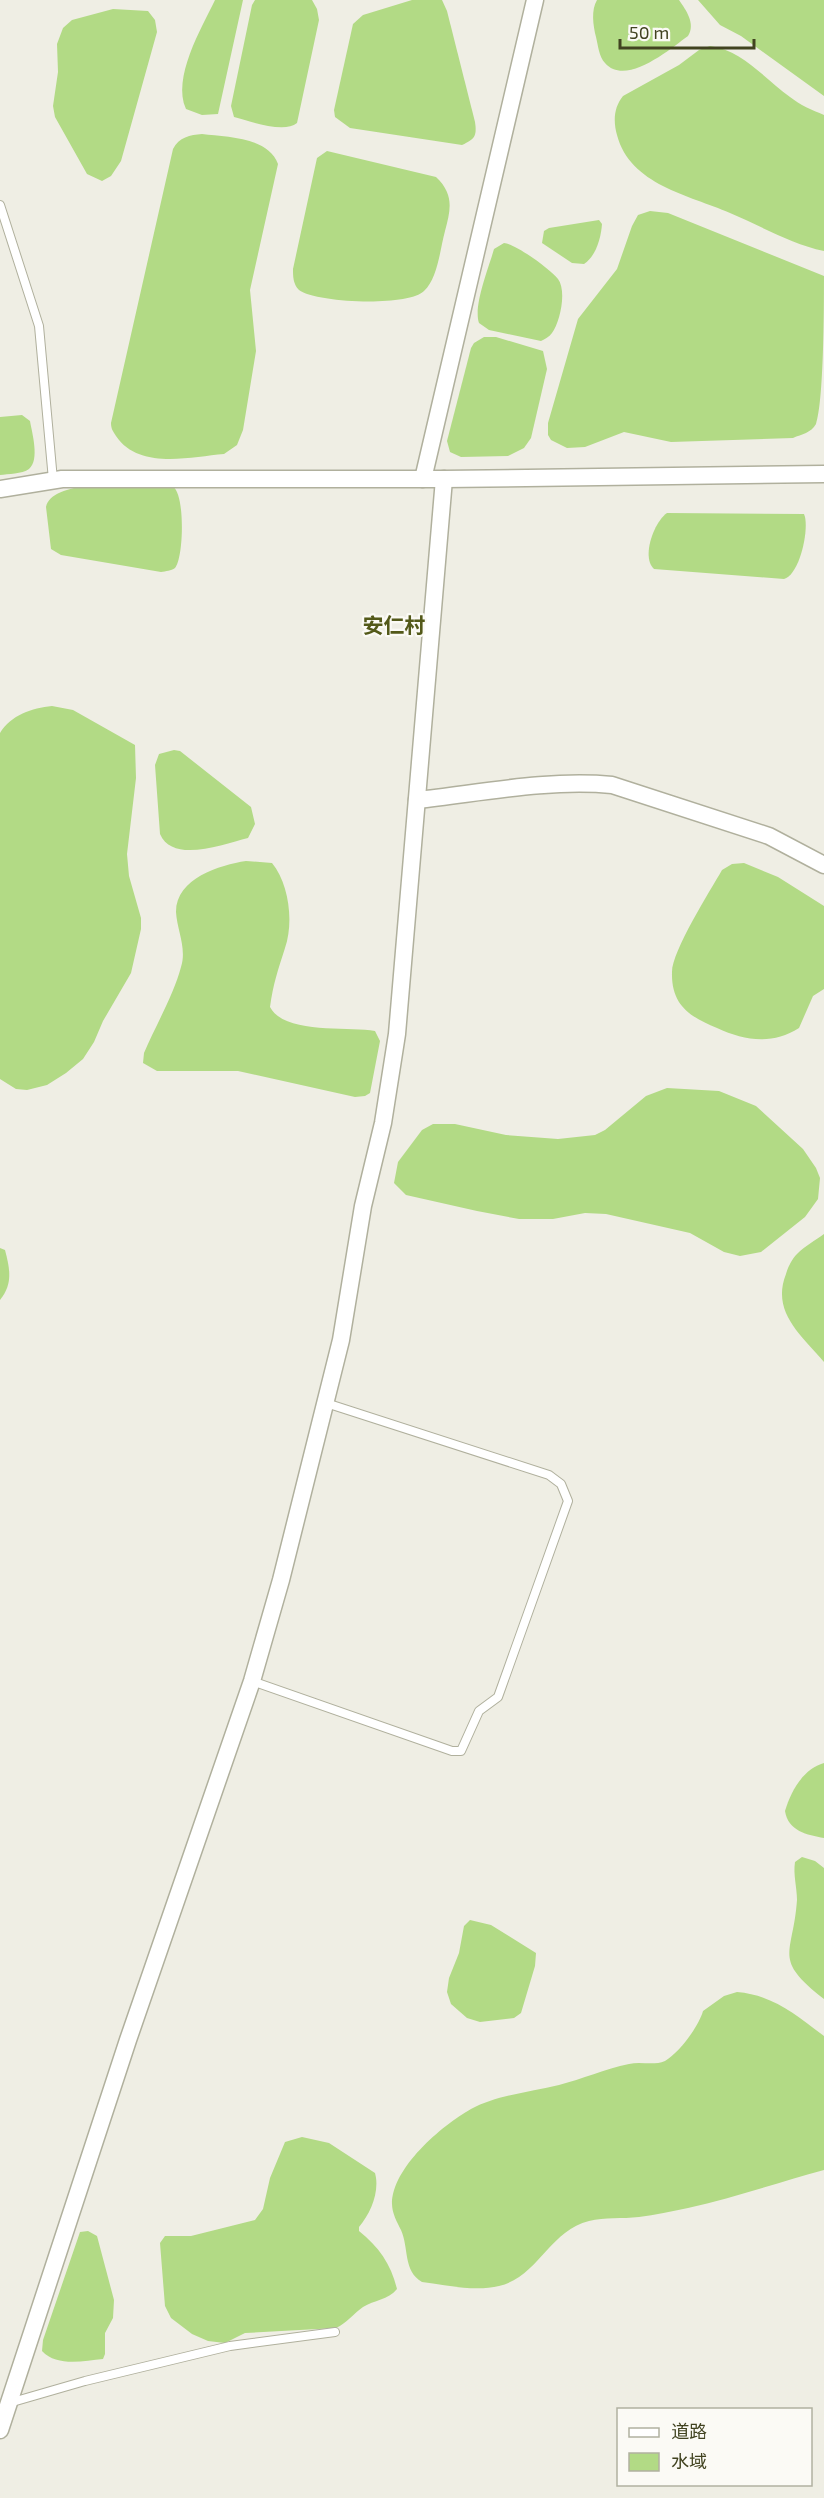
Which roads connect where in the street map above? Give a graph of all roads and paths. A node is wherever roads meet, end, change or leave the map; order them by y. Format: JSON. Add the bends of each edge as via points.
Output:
{"nodes":[{"id":1,"x":535,"y":0,"type":"edge"},
{"id":2,"x":0,"y":205,"type":"edge"},
{"id":3,"x":824,"y":474,"type":"edge"},
{"id":4,"x":423,"y":479,"type":"junction"},
{"id":5,"x":444,"y":479,"type":"junction"},
{"id":6,"x":54,"y":480,"type":"junction"},
{"id":7,"x":0,"y":489,"type":"edge"},
{"id":8,"x":417,"y":800,"type":"junction"},
{"id":9,"x":824,"y":865,"type":"edge"},
{"id":10,"x":326,"y":1403,"type":"junction"},
{"id":11,"x":252,"y":1681,"type":"junction"},
{"id":12,"x":335,"y":2332,"type":"dead end"},
{"id":13,"x":9,"y":2404,"type":"junction"},
{"id":14,"x":0,"y":2430,"type":"edge"}],
"edges":[{"from":1,"to":4,"type":"street"},
{"from":2,"to":6,"type":"lane","via":[[39,326]]},
{"from":3,"to":5,"type":"street"},
{"from":4,"to":5,"type":"street"},
{"from":4,"to":6,"type":"street"},
{"from":5,"to":8,"type":"street"},
{"from":6,"to":7,"type":"street"},
{"from":8,"to":9,"type":"street","via":[[560,784],[612,785],[769,836]]},
{"from":8,"to":10,"type":"street","via":[[391,1081]]},
{"from":10,"to":11,"type":"street"},
{"from":10,"to":11,"type":"lane","via":[[549,1475],[561,1484],[568,1500],[498,1697],[479,1711],[461,1751]]},
{"from":11,"to":13,"type":"street"},
{"from":12,"to":13,"type":"lane","via":[[230,2346]]},
{"from":13,"to":14,"type":"street"}]}
